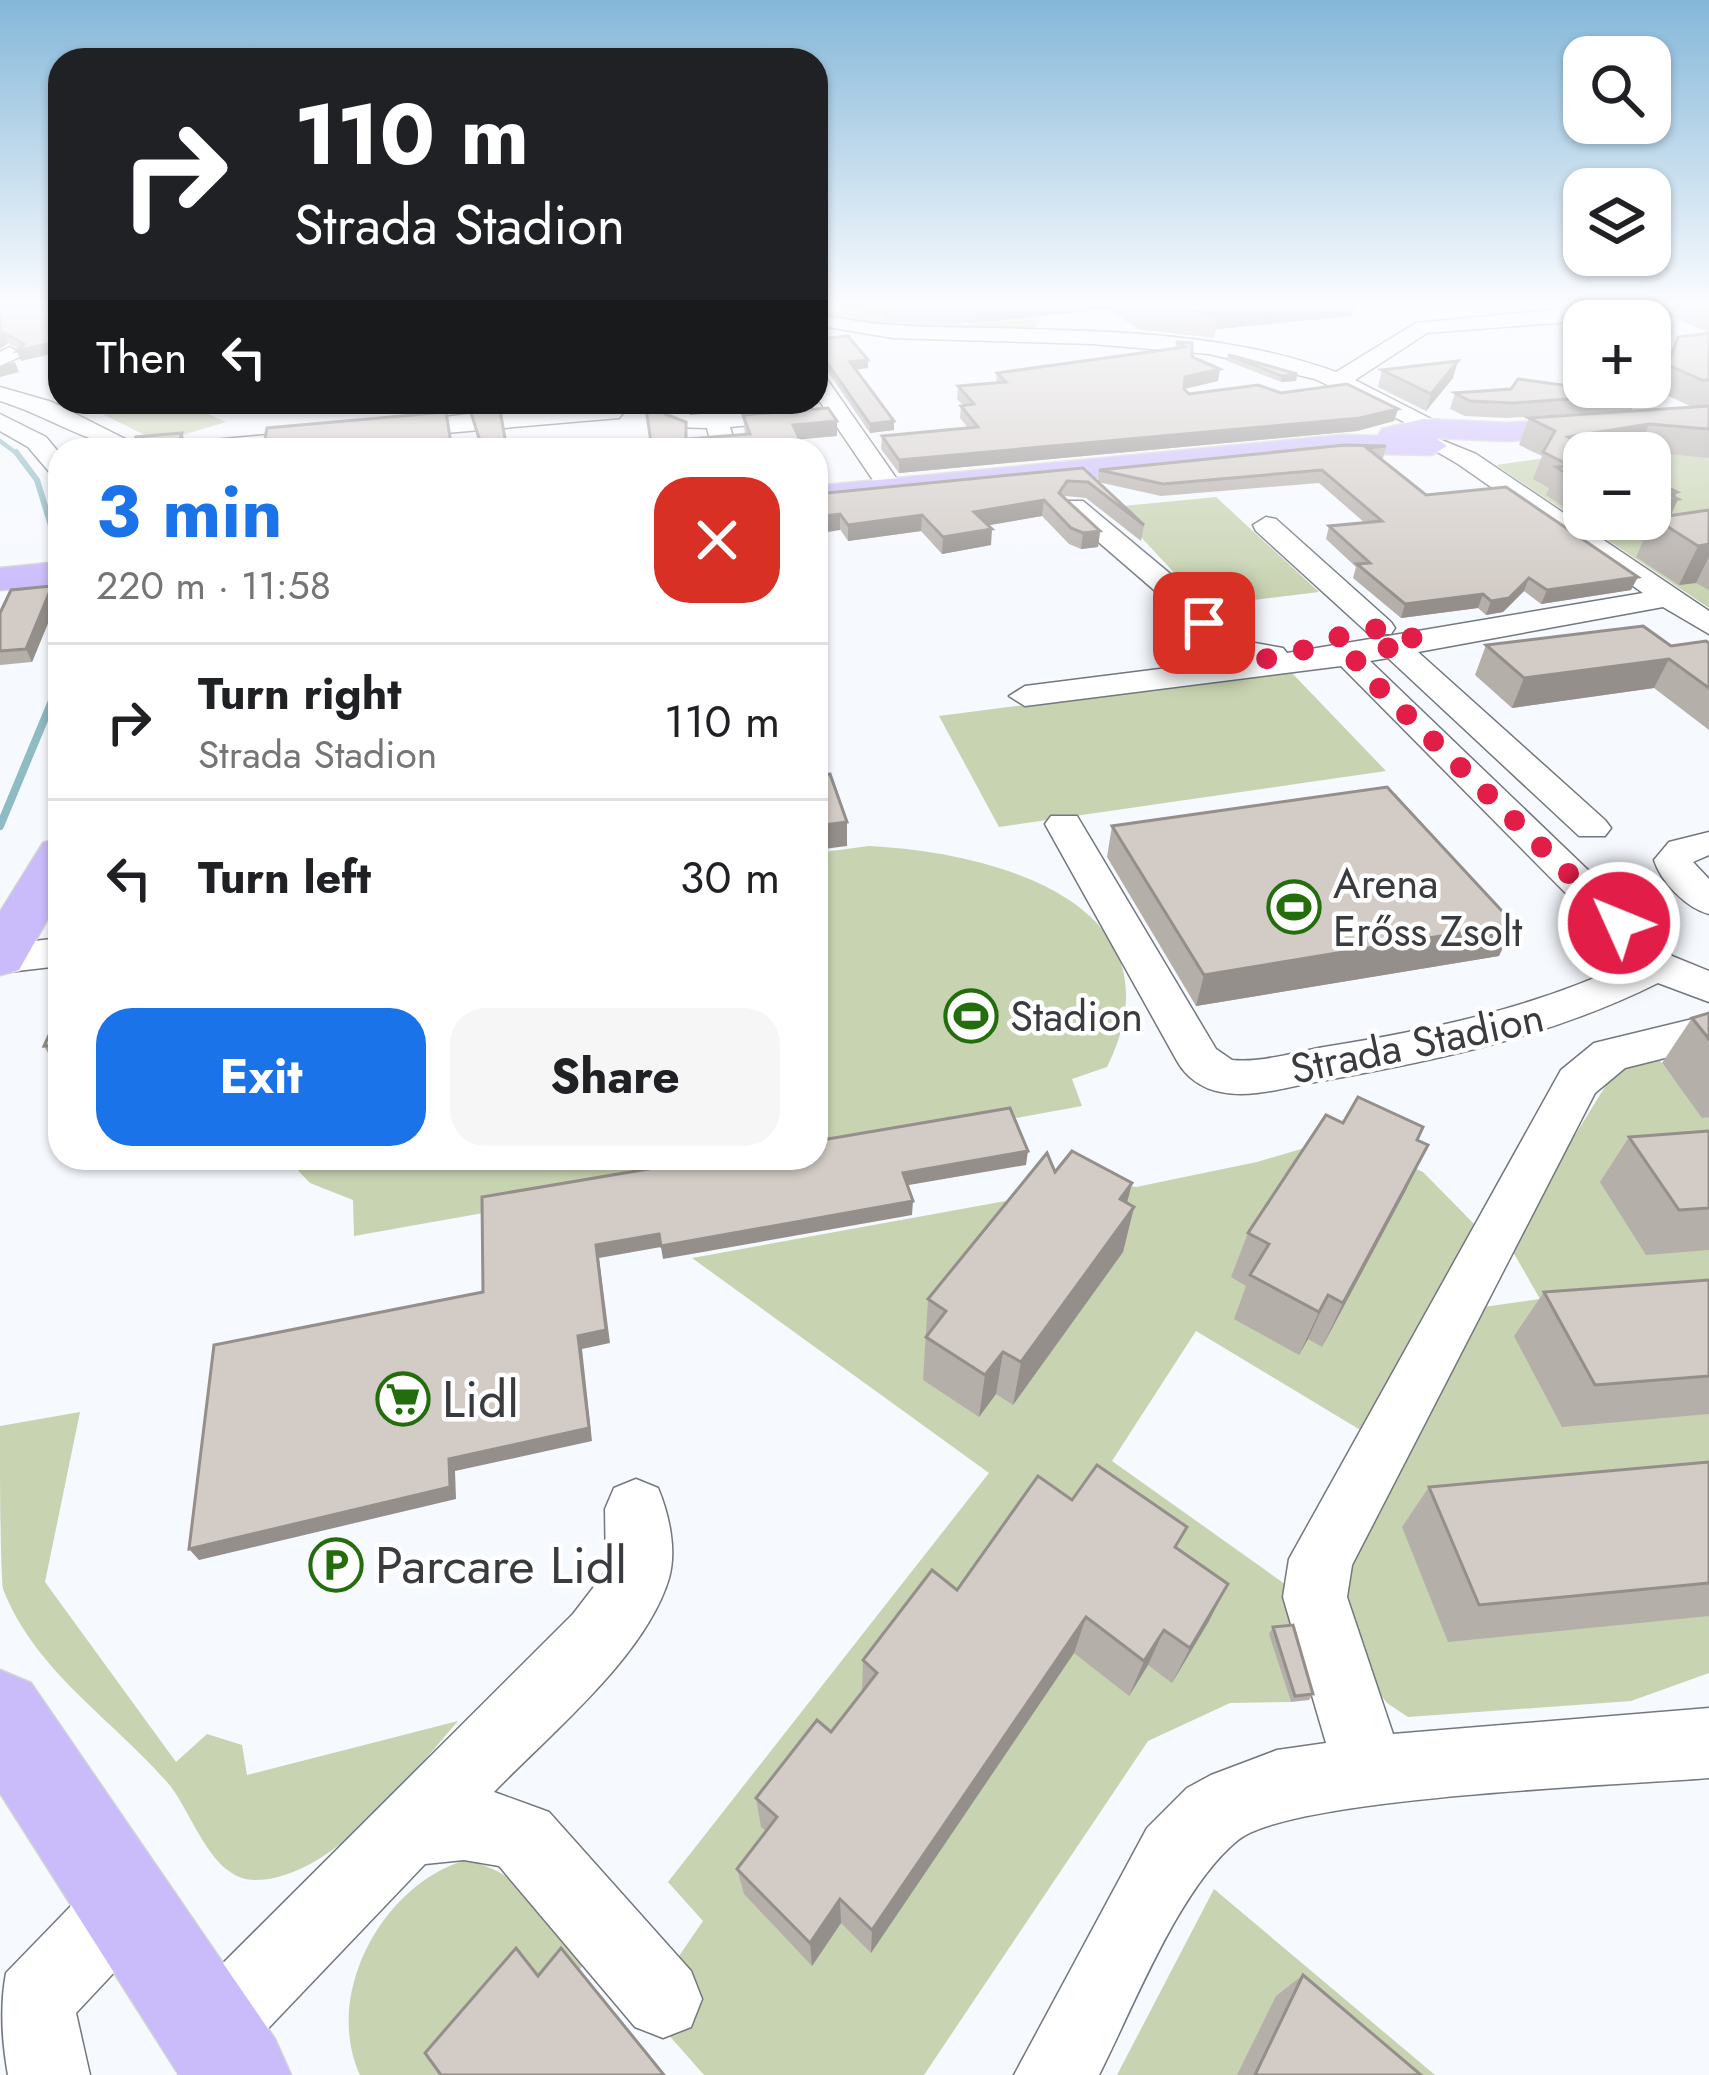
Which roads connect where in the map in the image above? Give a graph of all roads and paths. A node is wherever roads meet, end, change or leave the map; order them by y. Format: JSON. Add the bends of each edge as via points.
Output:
{"nodes":[{"id":1,"x":831,"y":402,"type":"edge"},
{"id":2,"x":1380,"y":402,"type":"edge"},
{"id":3,"x":837,"y":410,"type":"junction"},
{"id":4,"x":828,"y":412,"type":"edge"},
{"id":5,"x":59,"y":414,"type":"edge"},
{"id":6,"x":592,"y":414,"type":"edge"},
{"id":7,"x":678,"y":414,"type":"edge"},
{"id":8,"x":817,"y":414,"type":"edge"},
{"id":9,"x":1709,"y":418,"type":"edge"},
{"id":10,"x":0,"y":421,"type":"edge"},
{"id":11,"x":1437,"y":437,"type":"junction"},
{"id":12,"x":110,"y":438,"type":"edge"},
{"id":13,"x":308,"y":438,"type":"edge"},
{"id":14,"x":48,"y":454,"type":"edge"},
{"id":15,"x":890,"y":487,"type":"junction"},
{"id":16,"x":828,"y":495,"type":"edge"},
{"id":17,"x":1074,"y":508,"type":"edge"},
{"id":18,"x":1266,"y":525,"type":"dead end"},
{"id":19,"x":1636,"y":544,"type":"dead end"},
{"id":20,"x":1599,"y":549,"type":"junction"},
{"id":21,"x":48,"y":574,"type":"edge"},
{"id":22,"x":0,"y":579,"type":"edge"},
{"id":23,"x":48,"y":586,"type":"edge"},
{"id":24,"x":0,"y":591,"type":"edge"},
{"id":25,"x":1670,"y":597,"type":"junction"},
{"id":26,"x":1709,"y":625,"type":"edge"},
{"id":27,"x":1387,"y":643,"type":"junction"},
{"id":28,"x":1025,"y":696,"type":"dead end"},
{"id":29,"x":1064,"y":824,"type":"dead end"},
{"id":30,"x":1592,"y":828,"type":"dead end"},
{"id":31,"x":1709,"y":843,"type":"edge"},
{"id":32,"x":48,"y":874,"type":"edge"},
{"id":33,"x":1709,"y":901,"type":"edge"},
{"id":34,"x":48,"y":953,"type":"edge"},
{"id":35,"x":0,"y":958,"type":"edge"},
{"id":36,"x":1651,"y":964,"type":"junction"},
{"id":37,"x":1709,"y":987,"type":"edge"},
{"id":38,"x":1709,"y":1031,"type":"edge"},
{"id":39,"x":636,"y":1509,"type":"dead end"},
{"id":40,"x":0,"y":1714,"type":"edge"},
{"id":41,"x":1709,"y":1743,"type":"edge"},
{"id":42,"x":1370,"y":1771,"type":"junction"},
{"id":43,"x":404,"y":1833,"type":"junction"},
{"id":44,"x":125,"y":1905,"type":"junction"},
{"id":45,"x":663,"y":1999,"type":"dead end"},
{"id":46,"x":224,"y":2054,"type":"edge"},
{"id":47,"x":49,"y":2075,"type":"edge"},
{"id":48,"x":1054,"y":2075,"type":"edge"}],
"edges":[{"from":1,"to":3,"type":"street"},
{"from":2,"to":11,"type":"street"},
{"from":3,"to":4,"type":"street"},
{"from":3,"to":15,"type":"street"},
{"from":5,"to":12,"type":"street"},
{"from":6,"to":13,"type":"street"},
{"from":7,"to":8,"type":"street","via":[[680,422],[720,433]]},
{"from":9,"to":11,"type":"main road"},
{"from":10,"to":14,"type":"street"},
{"from":11,"to":15,"type":"main road"},
{"from":11,"to":20,"type":"street"},
{"from":15,"to":16,"type":"main road"},
{"from":17,"to":27,"type":"street","via":[[1235,653],[1288,653],[1331,636]]},
{"from":18,"to":27,"type":"street"},
{"from":19,"to":20,"type":"street"},
{"from":20,"to":25,"type":"street"},
{"from":21,"to":22,"type":"main road"},
{"from":23,"to":24,"type":"main road"},
{"from":25,"to":26,"type":"street"},
{"from":25,"to":27,"type":"street"},
{"from":27,"to":28,"type":"street"},
{"from":27,"to":30,"type":"street"},
{"from":27,"to":36,"type":"street","via":[[1358,668],[1646,950]]},
{"from":29,"to":36,"type":"street","name":"Strada Stadion","via":[[1206,1069],[1222,1076],[1531,1022],[1592,1000]]},
{"from":31,"to":33,"type":"street","via":[[1672,860]]},
{"from":32,"to":35,"type":"main road"},
{"from":34,"to":35,"type":"street"},
{"from":36,"to":37,"type":"street"},
{"from":38,"to":42,"type":"street","via":[[1610,1055],[1577,1082],[1321,1559],[1315,1597]]},
{"from":39,"to":43,"type":"street","via":[[637,1588]]},
{"from":40,"to":44,"type":"main road"},
{"from":41,"to":42,"type":"street"},
{"from":42,"to":48,"type":"street","via":[[1277,1786],[1236,1800],[1195,1830],[1173,1853]]},
{"from":43,"to":45,"type":"street","via":[[462,1824],[523,1838]]},
{"from":43,"to":46,"type":"street"},
{"from":44,"to":46,"type":"main road"},
{"from":44,"to":47,"type":"street","via":[[34,2001]]}]}
